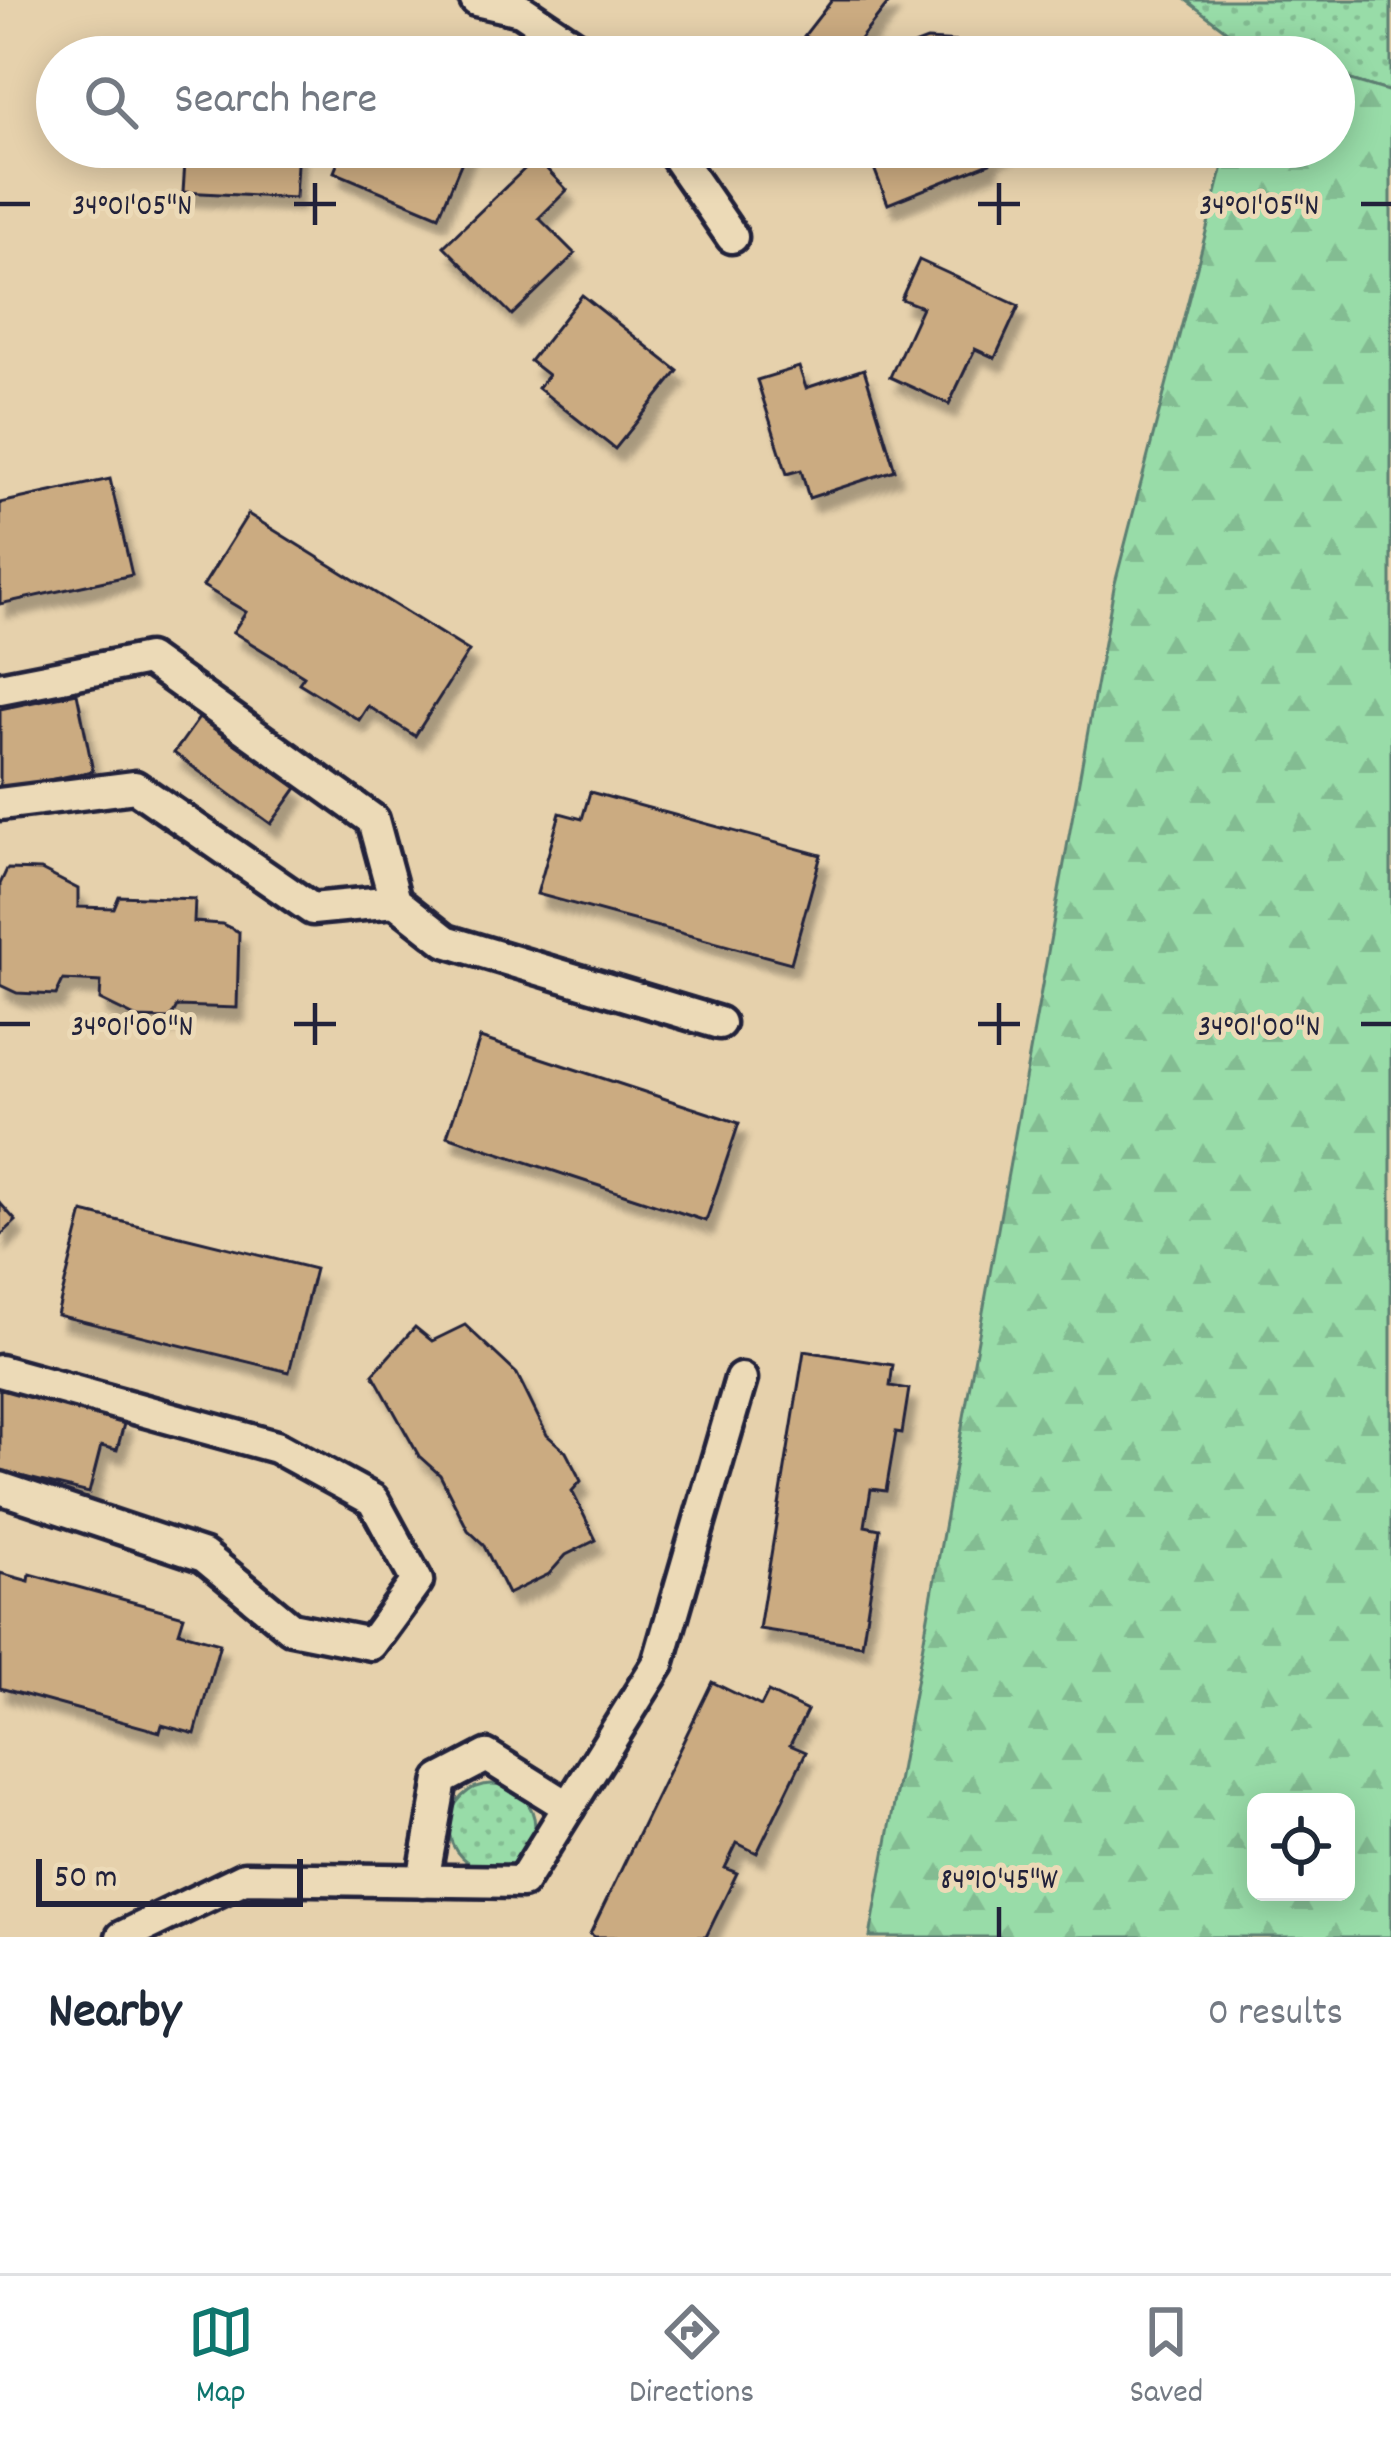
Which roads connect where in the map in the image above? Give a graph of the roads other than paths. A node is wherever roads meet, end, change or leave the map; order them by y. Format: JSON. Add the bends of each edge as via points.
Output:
{"nodes":[{"id":1,"x":476,"y":0,"type":"edge"},
{"id":2,"x":560,"y":36,"type":"edge"},
{"id":3,"x":684,"y":168,"type":"edge"},
{"id":4,"x":732,"y":237,"type":"dead end"},
{"id":5,"x":0,"y":688,"type":"edge"},
{"id":6,"x":0,"y":804,"type":"edge"},
{"id":7,"x":395,"y":901,"type":"junction"},
{"id":8,"x":719,"y":1024,"type":"dead end"},
{"id":9,"x":0,"y":1371,"type":"edge"},
{"id":10,"x":741,"y":1379,"type":"dead end"},
{"id":11,"x":0,"y":1488,"type":"edge"},
{"id":12,"x":569,"y":1807,"type":"junction"},
{"id":13,"x":423,"y":1881,"type":"junction"},
{"id":14,"x":122,"y":1937,"type":"edge"}],
"edges":[{"from":1,"to":2,"type":"street","via":[[521,10]]},
{"from":3,"to":4,"type":"street"},
{"from":5,"to":7,"type":"street","via":[[148,659],[373,820]]},
{"from":6,"to":7,"type":"street","via":[[135,787],[312,910]]},
{"from":7,"to":8,"type":"street","via":[[446,941]]},
{"from":9,"to":11,"type":"street","via":[[276,1447],[373,1500],[417,1581],[371,1644],[292,1628],[204,1556]]},
{"from":10,"to":12,"type":"street","via":[[658,1664]]},
{"from":12,"to":13,"type":"street","via":[[522,1882]]},
{"from":12,"to":13,"type":"street","via":[[487,1756],[440,1780]]},
{"from":13,"to":14,"type":"street","via":[[244,1878]]}]}
